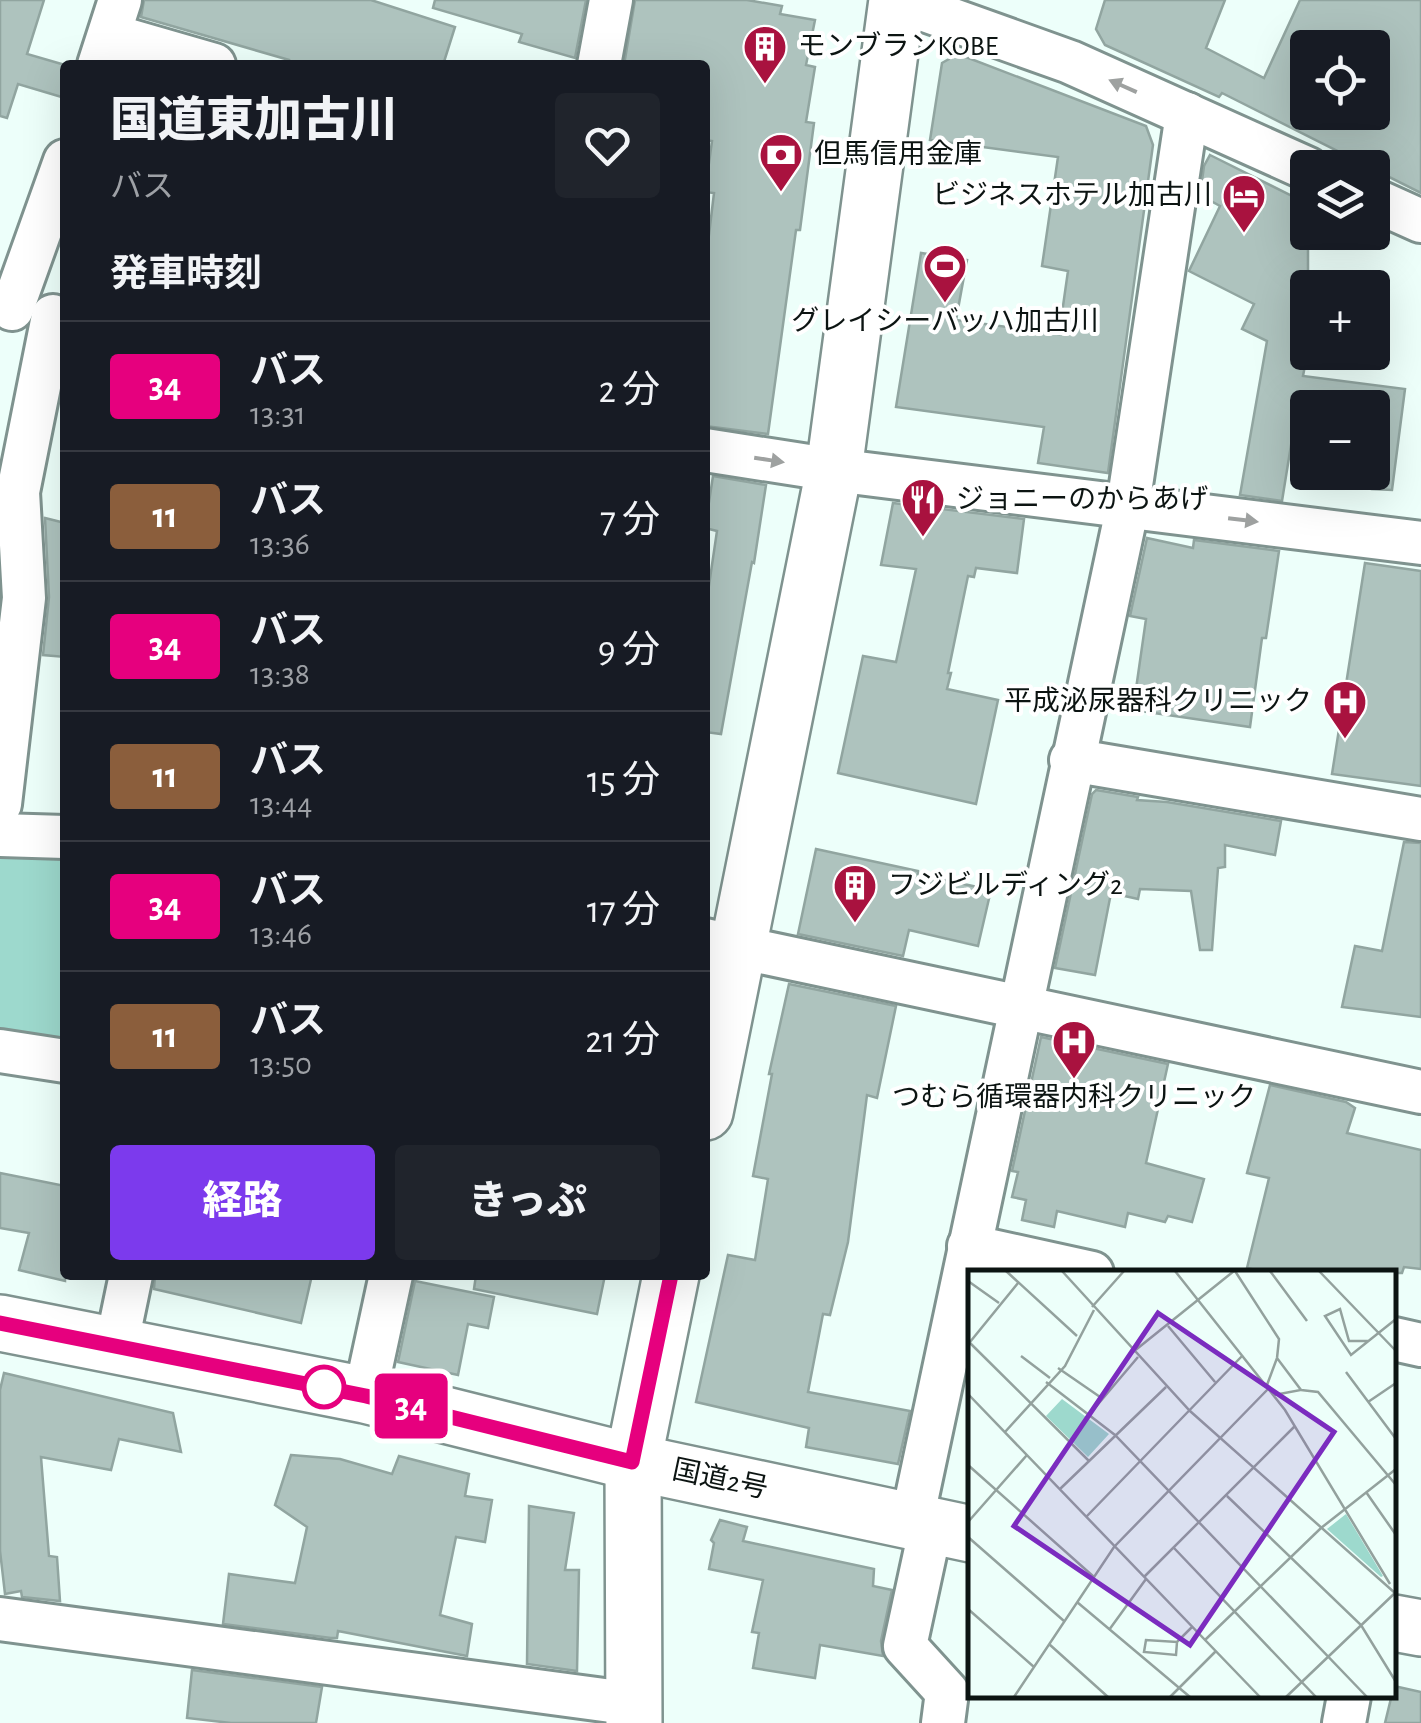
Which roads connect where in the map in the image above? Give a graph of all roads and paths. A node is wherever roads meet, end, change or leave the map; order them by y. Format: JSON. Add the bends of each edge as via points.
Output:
{"nodes":[{"id":1,"x":611,"y":0,"type":"edge"},
{"id":2,"x":897,"y":0,"type":"edge"},
{"id":3,"x":961,"y":9,"type":"edge"},
{"id":4,"x":110,"y":33,"type":"edge"},
{"id":5,"x":198,"y":60,"type":"edge"},
{"id":6,"x":600,"y":60,"type":"edge"},
{"id":7,"x":1188,"y":114,"type":"junction"},
{"id":8,"x":1290,"y":161,"type":"edge"},
{"id":9,"x":60,"y":184,"type":"edge"},
{"id":10,"x":1390,"y":207,"type":"edge"},
{"id":11,"x":1421,"y":221,"type":"edge"},
{"id":12,"x":32,"y":313,"type":"edge"},
{"id":13,"x":710,"y":451,"type":"edge"},
{"id":14,"x":834,"y":470,"type":"junction"},
{"id":15,"x":1128,"y":506,"type":"junction"},
{"id":16,"x":1421,"y":543,"type":"edge"},
{"id":17,"x":8,"y":681,"type":"edge"},
{"id":18,"x":1071,"y":760,"type":"junction"},
{"id":19,"x":0,"y":804,"type":"edge"},
{"id":20,"x":1421,"y":818,"type":"edge"},
{"id":21,"x":0,"y":835,"type":"edge"},
{"id":22,"x":60,"y":837,"type":"edge"},
{"id":23,"x":722,"y":943,"type":"edge"},
{"id":24,"x":1021,"y":1009,"type":"junction"},
{"id":25,"x":0,"y":1050,"type":"edge"},
{"id":26,"x":60,"y":1060,"type":"edge"},
{"id":27,"x":710,"y":1062,"type":"edge"},
{"id":28,"x":1421,"y":1092,"type":"edge"},
{"id":29,"x":970,"y":1246,"type":"junction"},
{"id":30,"x":1078,"y":1270,"type":"edge"},
{"id":31,"x":130,"y":1280,"type":"edge"},
{"id":32,"x":390,"y":1280,"type":"edge"},
{"id":33,"x":671,"y":1280,"type":"edge"},
{"id":34,"x":0,"y":1323,"type":"edge"},
{"id":35,"x":1396,"y":1338,"type":"edge"},
{"id":36,"x":1421,"y":1344,"type":"edge"},
{"id":37,"x":116,"y":1348,"type":"junction"},
{"id":38,"x":366,"y":1396,"type":"junction"},
{"id":39,"x":632,"y":1462,"type":"junction"},
{"id":40,"x":938,"y":1527,"type":"edge"},
{"id":41,"x":0,"y":1618,"type":"edge"},
{"id":42,"x":1396,"y":1622,"type":"edge"},
{"id":43,"x":1421,"y":1628,"type":"edge"},
{"id":44,"x":1349,"y":1698,"type":"edge"},
{"id":45,"x":634,"y":1714,"type":"edge"},
{"id":46,"x":943,"y":1723,"type":"edge"},
{"id":47,"x":1344,"y":1723,"type":"edge"}],
"edges":[{"from":1,"to":6,"type":"street"},
{"from":2,"to":3,"type":"street"},
{"from":2,"to":14,"type":"main road"},
{"from":7,"to":3,"type":"street","one_way":true},
{"from":4,"to":5,"type":"street"},
{"from":7,"to":8,"type":"street"},
{"from":7,"to":15,"type":"street"},
{"from":9,"to":12,"type":"street"},
{"from":10,"to":11,"type":"street"},
{"from":12,"to":17,"type":"street","via":[[18,492],[24,598]]},
{"from":13,"to":14,"type":"street","one_way":true},
{"from":14,"to":15,"type":"street"},
{"from":14,"to":23,"type":"main road"},
{"from":15,"to":16,"type":"street","one_way":true},
{"from":15,"to":18,"type":"street"},
{"from":17,"to":19,"type":"street"},
{"from":18,"to":20,"type":"street"},
{"from":18,"to":24,"type":"street"},
{"from":21,"to":22,"type":"street"},
{"from":23,"to":24,"type":"street"},
{"from":23,"to":27,"type":"main road"},
{"from":24,"to":28,"type":"street"},
{"from":24,"to":29,"type":"street"},
{"from":25,"to":26,"type":"street"},
{"from":29,"to":30,"type":"street"},
{"from":29,"to":40,"type":"street"},
{"from":31,"to":37,"type":"street"},
{"from":32,"to":38,"type":"street"},
{"from":33,"to":39,"type":"main road"},
{"from":34,"to":37,"type":"main road","name":"国道2号"},
{"from":35,"to":36,"type":"street"},
{"from":37,"to":38,"type":"main road","name":"国道2号"},
{"from":38,"to":39,"type":"main road","name":"国道2号"},
{"from":39,"to":40,"type":"main road","name":"国道2号"},
{"from":39,"to":45,"type":"main road"},
{"from":40,"to":46,"type":"street","via":[[905,1646],[947,1692]]},
{"from":41,"to":45,"type":"street"},
{"from":42,"to":43,"type":"main road"},
{"from":44,"to":47,"type":"street"}]}
